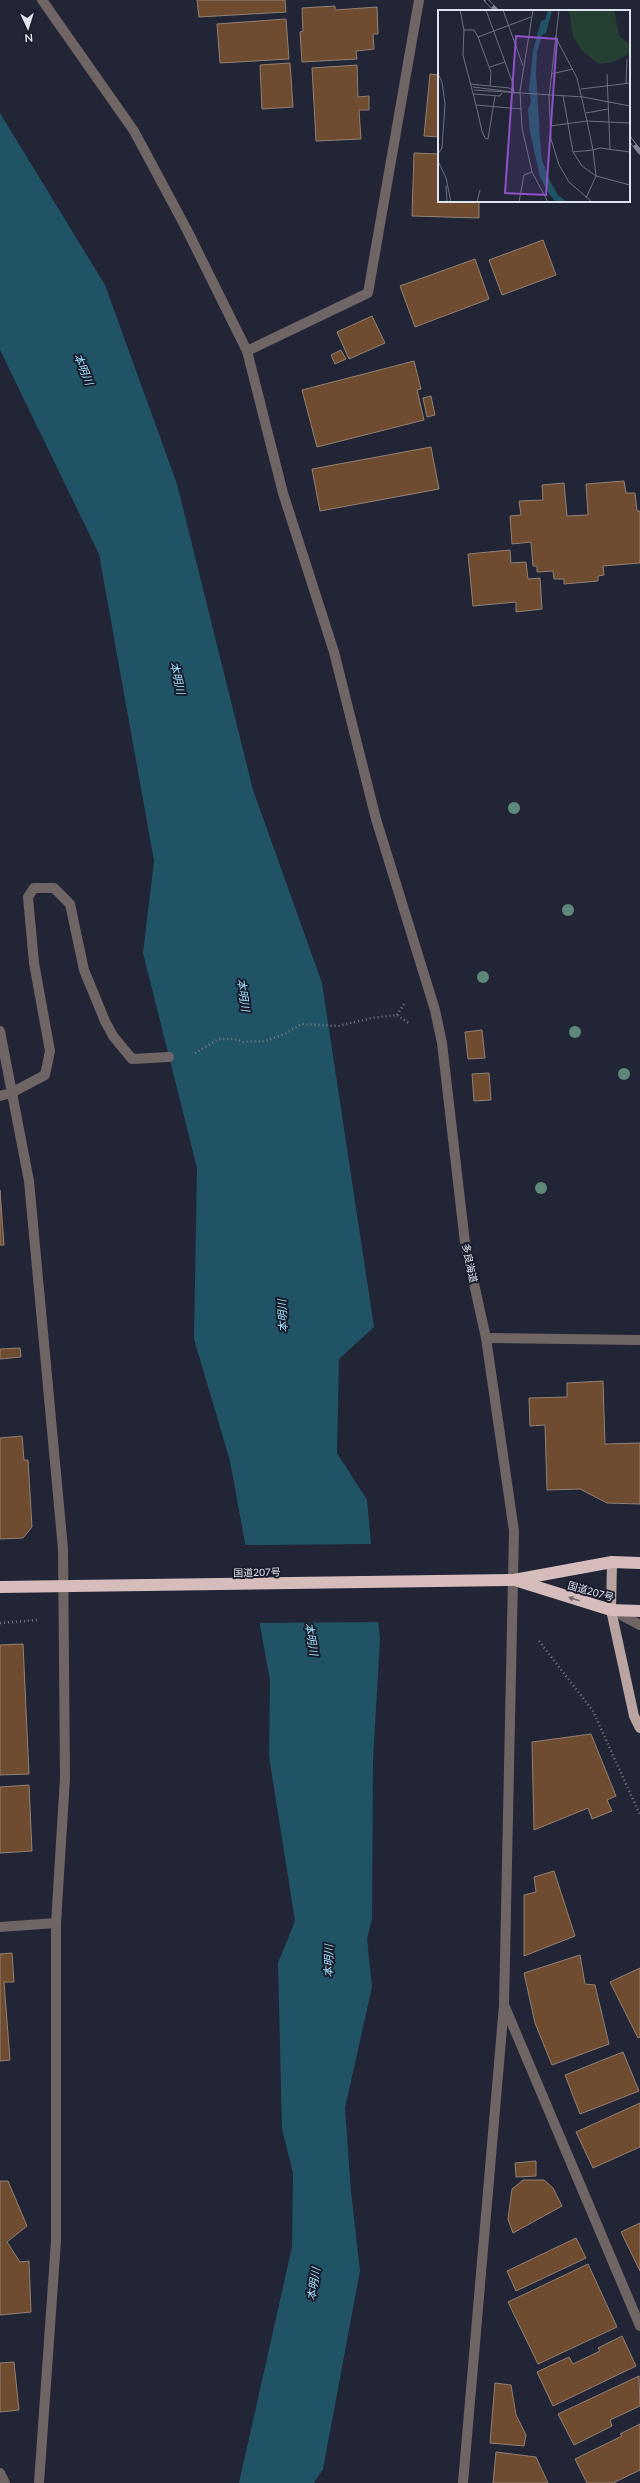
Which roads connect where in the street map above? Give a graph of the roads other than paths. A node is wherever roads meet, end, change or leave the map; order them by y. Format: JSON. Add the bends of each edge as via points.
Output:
{"nodes":[{"id":1,"x":42,"y":0,"type":"edge"},
{"id":2,"x":419,"y":0,"type":"edge"},
{"id":3,"x":247,"y":351,"type":"junction"},
{"id":4,"x":0,"y":1031,"type":"edge"},
{"id":5,"x":169,"y":1057,"type":"road end"},
{"id":6,"x":11,"y":1093,"type":"junction"},
{"id":7,"x":0,"y":1096,"type":"edge"},
{"id":8,"x":486,"y":1338,"type":"junction"},
{"id":9,"x":640,"y":1340,"type":"edge"},
{"id":10,"x":612,"y":1562,"type":"junction"},
{"id":11,"x":640,"y":1563,"type":"edge"},
{"id":12,"x":514,"y":1580,"type":"junction"},
{"id":13,"x":63,"y":1586,"type":"junction"},
{"id":14,"x":0,"y":1587,"type":"edge"},
{"id":15,"x":611,"y":1610,"type":"junction"},
{"id":16,"x":640,"y":1611,"type":"edge"},
{"id":17,"x":640,"y":1625,"type":"edge"},
{"id":18,"x":640,"y":1728,"type":"edge"},
{"id":19,"x":56,"y":1923,"type":"junction"},
{"id":20,"x":0,"y":1927,"type":"edge"},
{"id":21,"x":504,"y":2005,"type":"junction"},
{"id":22,"x":640,"y":2326,"type":"edge"},
{"id":23,"x":0,"y":2473,"type":"edge"},
{"id":24,"x":5,"y":2483,"type":"edge"},
{"id":25,"x":39,"y":2483,"type":"edge"},
{"id":26,"x":463,"y":2483,"type":"edge"}],
"edges":[{"from":1,"to":3,"type":"street","name":"多良海道","via":[[134,131]]},
{"from":2,"to":3,"type":"street","via":[[368,293]]},
{"from":3,"to":8,"type":"street","name":"多良海道","via":[[283,493],[334,652],[376,819],[435,1010],[442,1043],[465,1243]]},
{"from":4,"to":6,"type":"street"},
{"from":5,"to":6,"type":"street","via":[[132,1059],[112,1036],[90,990],[70,904],[54,888],[34,888],[28,897],[34,963],[50,1051],[44,1075]]},
{"from":6,"to":7,"type":"street"},
{"from":6,"to":13,"type":"street","via":[[29,1181],[63,1549]]},
{"from":8,"to":9,"type":"street"},
{"from":8,"to":12,"type":"street","name":"多良海道","via":[[514,1531]]},
{"from":10,"to":11,"type":"highway","name":"国道207号"},
{"from":10,"to":12,"type":"highway","name":"国道207号"},
{"from":10,"to":15,"type":"main road"},
{"from":12,"to":13,"type":"highway","name":"国道207号"},
{"from":15,"to":12,"type":"highway","name":"国道207号","one_way":true},
{"from":12,"to":21,"type":"street","name":"多良海道"},
{"from":13,"to":14,"type":"highway","name":"国道207号"},
{"from":13,"to":19,"type":"street","via":[[65,1778]]},
{"from":15,"to":16,"type":"highway","name":"国道207号"},
{"from":15,"to":17,"type":"street"},
{"from":15,"to":18,"type":"main road","via":[[634,1716]]},
{"from":19,"to":20,"type":"street"},
{"from":19,"to":25,"type":"street","via":[[56,2241]]},
{"from":21,"to":22,"type":"street"},
{"from":21,"to":26,"type":"street","name":"多良海道"},
{"from":23,"to":24,"type":"street"}]}
